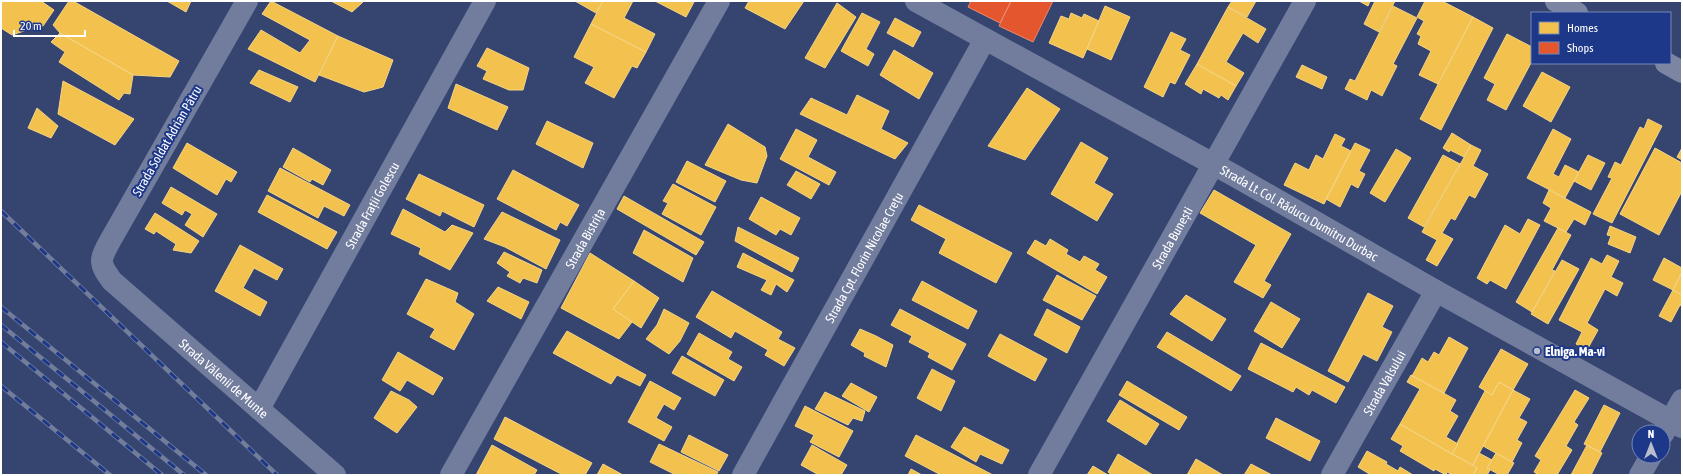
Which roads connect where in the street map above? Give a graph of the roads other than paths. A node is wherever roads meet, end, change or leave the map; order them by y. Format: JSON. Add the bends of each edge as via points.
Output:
{"nodes":[{"id":1,"x":247,"y":1,"type":"edge"},
{"id":2,"x":485,"y":1,"type":"edge"},
{"id":3,"x":719,"y":1,"type":"edge"},
{"id":4,"x":916,"y":1,"type":"edge"},
{"id":5,"x":1305,"y":1,"type":"edge"},
{"id":6,"x":1556,"y":1,"type":"edge"},
{"id":7,"x":1575,"y":12,"type":"edge"},
{"id":8,"x":985,"y":39,"type":"junction"},
{"id":9,"x":1668,"y":64,"type":"edge"},
{"id":10,"x":1682,"y":72,"type":"edge"},
{"id":11,"x":1213,"y":164,"type":"junction"},
{"id":12,"x":112,"y":282,"type":"joint"},
{"id":13,"x":1436,"y":291,"type":"junction"},
{"id":14,"x":1682,"y":400,"type":"edge"},
{"id":15,"x":259,"y":409,"type":"junction"},
{"id":16,"x":1672,"y":427,"type":"edge"},
{"id":17,"x":1646,"y":464,"type":"edge"},
{"id":18,"x":335,"y":475,"type":"edge"},
{"id":19,"x":451,"y":475,"type":"edge"},
{"id":20,"x":743,"y":475,"type":"edge"},
{"id":21,"x":1039,"y":475,"type":"edge"},
{"id":22,"x":1332,"y":475,"type":"edge"},
{"id":23,"x":1640,"y":475,"type":"edge"}],
"edges":[{"from":1,"to":12,"type":"street","name":"Strada Soldat Adrian Pătru","via":[[103,254],[102,268]]},
{"from":2,"to":15,"type":"street","name":"Strada Frații Golescu"},
{"from":3,"to":19,"type":"street","name":"Strada Bistrița"},
{"from":4,"to":8,"type":"street","name":"Strada Lt. Col. Răducu Dumitru Durbac"},
{"from":5,"to":11,"type":"street","name":"Strada Bunești"},
{"from":6,"to":7,"type":"main road"},
{"from":8,"to":11,"type":"street","name":"Strada Lt. Col. Răducu Dumitru Durbac"},
{"from":8,"to":20,"type":"street","name":"Strada Cpt. Florin Nicolae Crețu"},
{"from":9,"to":10,"type":"main road"},
{"from":11,"to":13,"type":"street","name":"Strada Lt. Col. Răducu Dumitru Durbac"},
{"from":11,"to":21,"type":"street","name":"Strada Bunești"},
{"from":12,"to":15,"type":"street","name":"Strada Vălenii de Munte"},
{"from":13,"to":16,"type":"street","name":"Strada Lt. Col. Răducu Dumitru Durbac"},
{"from":13,"to":22,"type":"street","name":"Strada Valsului"},
{"from":14,"to":16,"type":"street"},
{"from":15,"to":18,"type":"street","name":"Strada Vălenii de Munte"},
{"from":17,"to":23,"type":"street"}]}
